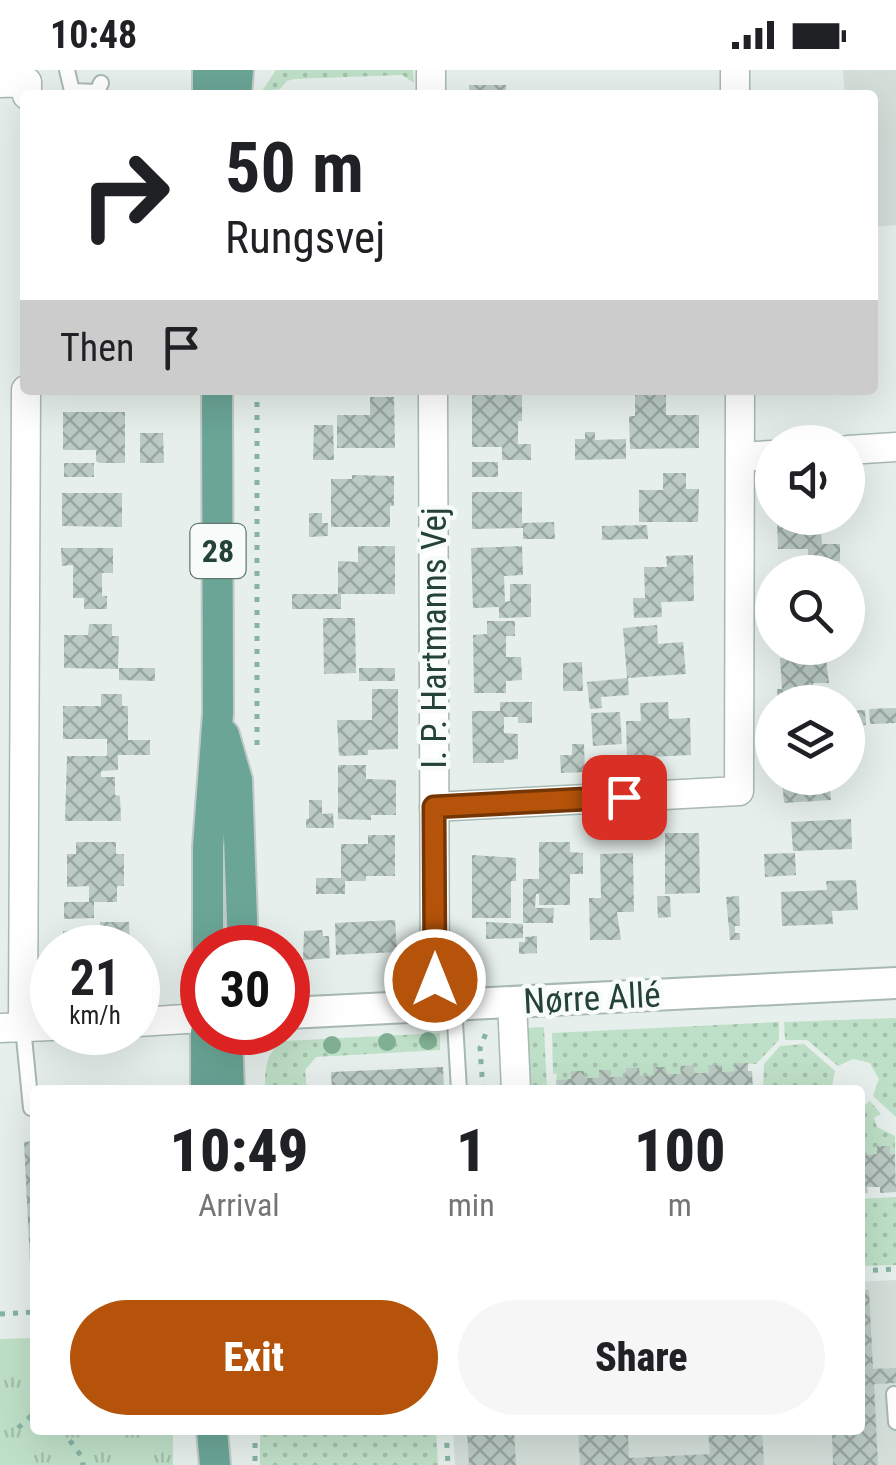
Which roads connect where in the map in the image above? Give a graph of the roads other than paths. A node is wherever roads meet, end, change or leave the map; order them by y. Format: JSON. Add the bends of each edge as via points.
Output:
{"nodes":[{"id":1,"x":101,"y":84,"type":"dead end"},
{"id":2,"x":98,"y":90,"type":"edge"},
{"id":3,"x":26,"y":395,"type":"edge"},
{"id":4,"x":217,"y":395,"type":"edge"},
{"id":5,"x":433,"y":395,"type":"edge"},
{"id":6,"x":740,"y":395,"type":"edge"},
{"id":7,"x":896,"y":447,"type":"edge"},
{"id":8,"x":865,"y":449,"type":"edge"},
{"id":9,"x":755,"y":455,"type":"edge"},
{"id":10,"x":741,"y":456,"type":"junction"},
{"id":11,"x":218,"y":713,"type":"junction"},
{"id":12,"x":434,"y":807,"type":"junction"},
{"id":13,"x":208,"y":925,"type":"edge"},
{"id":14,"x":223,"y":925,"type":"edge"},
{"id":15,"x":243,"y":925,"type":"edge"},
{"id":16,"x":896,"y":983,"type":"edge"},
{"id":17,"x":512,"y":1002,"type":"junction"},
{"id":18,"x":444,"y":1006,"type":"junction"},
{"id":19,"x":310,"y":1013,"type":"edge"},
{"id":20,"x":16,"y":1034,"type":"edge"},
{"id":21,"x":206,"y":1055,"type":"edge"},
{"id":22,"x":228,"y":1055,"type":"edge"},
{"id":23,"x":243,"y":1055,"type":"edge"},
{"id":24,"x":206,"y":1085,"type":"edge"},
{"id":25,"x":229,"y":1085,"type":"edge"},
{"id":26,"x":244,"y":1085,"type":"edge"},
{"id":27,"x":457,"y":1085,"type":"edge"},
{"id":28,"x":516,"y":1085,"type":"edge"},
{"id":29,"x":30,"y":1103,"type":"edge"},
{"id":30,"x":894,"y":1394,"type":"edge"},
{"id":31,"x":896,"y":1422,"type":"edge"}],
"edges":[{"from":1,"to":2,"type":"lane"},
{"from":3,"to":20,"type":"street"},
{"from":4,"to":11,"type":"main road","number":"28"},
{"from":5,"to":12,"type":"street","name":"I. P. Hartmanns Vej"},
{"from":6,"to":10,"type":"street"},
{"from":7,"to":8,"type":"street"},
{"from":9,"to":10,"type":"street"},
{"from":10,"to":12,"type":"street","via":[[739,790]]},
{"from":11,"to":13,"type":"main road","number":"28"},
{"from":11,"to":14,"type":"main road"},
{"from":11,"to":15,"type":"main road","number":"28","via":[[237,780]]},
{"from":12,"to":18,"type":"street","name":"I. P. Hartmanns Vej"},
{"from":16,"to":17,"type":"street","name":"Nørre Allé"},
{"from":17,"to":18,"type":"street","name":"Nørre Allé"},
{"from":17,"to":28,"type":"street"},
{"from":18,"to":19,"type":"street","name":"Nørre Allé"},
{"from":18,"to":27,"type":"lane"},
{"from":20,"to":29,"type":"lane"},
{"from":21,"to":24,"type":"main road"},
{"from":22,"to":25,"type":"main road"},
{"from":23,"to":26,"type":"main road"},
{"from":30,"to":31,"type":"lane"}]}
